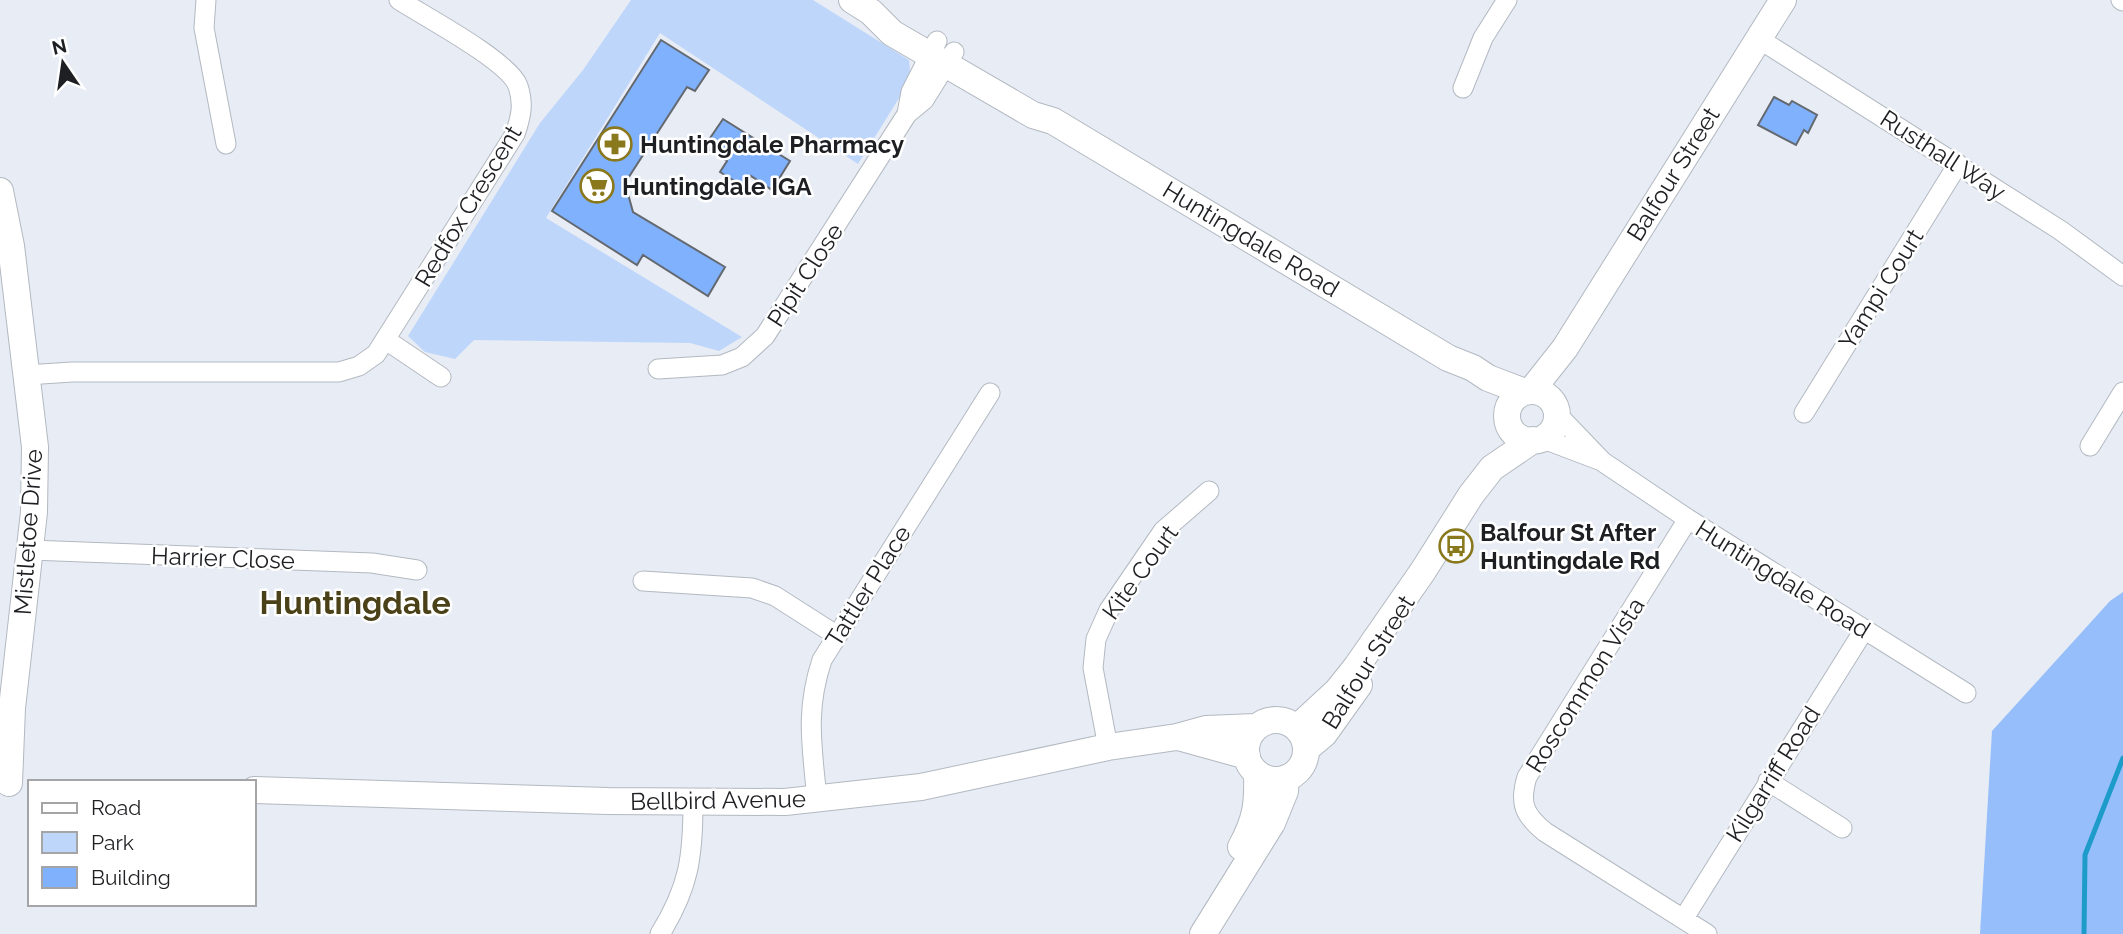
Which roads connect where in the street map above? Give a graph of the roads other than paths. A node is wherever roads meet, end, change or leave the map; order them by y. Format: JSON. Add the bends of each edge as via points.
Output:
{"nodes":[{"id":1,"x":206,"y":0,"type":"edge"},
{"id":2,"x":399,"y":0,"type":"edge"},
{"id":3,"x":1507,"y":0,"type":"edge"},
{"id":4,"x":1783,"y":0,"type":"edge"},
{"id":5,"x":861,"y":6,"type":"edge"},
{"id":6,"x":1759,"y":39,"type":"junction"},
{"id":7,"x":942,"y":53,"type":"junction"},
{"id":8,"x":1463,"y":88,"type":"dead end"},
{"id":9,"x":226,"y":144,"type":"dead end"},
{"id":10,"x":1958,"y":164,"type":"junction"},
{"id":11,"x":1,"y":202,"type":"edge"},
{"id":12,"x":2123,"y":276,"type":"edge"},
{"id":13,"x":386,"y":340,"type":"junction"},
{"id":14,"x":1565,"y":348,"type":"junction"},
{"id":15,"x":1448,"y":358,"type":"junction"},
{"id":16,"x":658,"y":369,"type":"dead end"},
{"id":17,"x":26,"y":375,"type":"junction"},
{"id":18,"x":441,"y":377,"type":"dead end"},
{"id":19,"x":1528,"y":391,"type":"junction"},
{"id":20,"x":2123,"y":392,"type":"edge"},
{"id":21,"x":990,"y":393,"type":"dead end"},
{"id":22,"x":1555,"y":409,"type":"junction"},
{"id":23,"x":1804,"y":413,"type":"dead end"},
{"id":24,"x":1507,"y":419,"type":"junction"},
{"id":25,"x":1537,"y":439,"type":"junction"},
{"id":26,"x":2090,"y":446,"type":"dead end"},
{"id":27,"x":1603,"y":462,"type":"junction"},
{"id":28,"x":1492,"y":468,"type":"junction"},
{"id":29,"x":1209,"y":491,"type":"dead end"},
{"id":30,"x":1688,"y":519,"type":"junction"},
{"id":31,"x":30,"y":551,"type":"junction"},
{"id":32,"x":417,"y":570,"type":"dead end"},
{"id":33,"x":643,"y":581,"type":"dead end"},
{"id":34,"x":1864,"y":630,"type":"junction"},
{"id":35,"x":836,"y":635,"type":"junction"},
{"id":36,"x":1966,"y":693,"type":"dead end"},
{"id":37,"x":12,"y":708,"type":"junction"},
{"id":38,"x":1256,"y":727,"type":"junction"},
{"id":39,"x":1177,"y":737,"type":"junction"},
{"id":40,"x":1302,"y":738,"type":"junction"},
{"id":41,"x":0,"y":746,"type":"edge"},
{"id":42,"x":1108,"y":747,"type":"junction"},
{"id":43,"x":1252,"y":764,"type":"junction"},
{"id":44,"x":1286,"y":778,"type":"junction"},
{"id":45,"x":1768,"y":781,"type":"junction"},
{"id":46,"x":13,"y":783,"type":"edge"},
{"id":47,"x":256,"y":790,"type":"edge"},
{"id":48,"x":817,"y":799,"type":"junction"},
{"id":49,"x":693,"y":803,"type":"junction"},
{"id":50,"x":1842,"y":828,"type":"dead end"},
{"id":51,"x":1684,"y":918,"type":"junction"},
{"id":52,"x":660,"y":934,"type":"edge"},
{"id":53,"x":1192,"y":934,"type":"edge"},
{"id":54,"x":1203,"y":934,"type":"edge"},
{"id":55,"x":1707,"y":934,"type":"edge"}],
"edges":[{"from":1,"to":9,"type":"street","via":[[204,28]]},
{"from":2,"to":13,"type":"street","name":"Redfox Crescent","via":[[498,62],[517,84],[523,111],[515,134]]},
{"from":3,"to":8,"type":"street","via":[[1483,38]]},
{"from":4,"to":6,"type":"street","name":"Balfour Street"},
{"from":5,"to":7,"type":"street","name":"Huntingdale Road","via":[[892,33]]},
{"from":6,"to":10,"type":"street","name":"Rusthall Way"},
{"from":6,"to":14,"type":"street","name":"Balfour Street"},
{"from":7,"to":15,"type":"street","name":"Huntingdale Road","via":[[1033,115],[1053,121]]},
{"from":7,"to":16,"type":"street","name":"Pipit Close","via":[[924,100],[907,114],[765,336],[742,357],[722,365]]},
{"from":10,"to":12,"type":"street","name":"Rusthall Way"},
{"from":10,"to":23,"type":"street","name":"Yampi Court"},
{"from":11,"to":17,"type":"street","name":"Mistletoe Drive","via":[[11,246]]},
{"from":13,"to":17,"type":"street","name":"Redfox Crescent","via":[[359,366],[339,372]]},
{"from":13,"to":18,"type":"street"},
{"from":14,"to":19,"type":"street","name":"Balfour Street"},
{"from":14,"to":22,"type":"street","name":"Balfour Street"},
{"from":15,"to":19,"type":"street","name":"Huntingdale Road"},
{"from":15,"to":24,"type":"street","name":"Huntingdale Road"},
{"from":17,"to":31,"type":"street","name":"Mistletoe Drive","via":[[36,487]]},
{"from":19,"to":22,"type":"street","via":[[1545,394]]},
{"from":19,"to":24,"type":"street","via":[[1514,398]]},
{"from":20,"to":26,"type":"street"},
{"from":21,"to":35,"type":"street","name":"Tattler Place"},
{"from":22,"to":25,"type":"street","via":[[1553,428]]},
{"from":22,"to":27,"type":"street","name":"Huntingdale Road"},
{"from":24,"to":25,"type":"street","via":[[1517,435]]},
{"from":24,"to":28,"type":"street","name":"Balfour Street"},
{"from":25,"to":27,"type":"street","name":"Huntingdale Road"},
{"from":25,"to":28,"type":"street","name":"Balfour Street"},
{"from":27,"to":30,"type":"street","name":"Huntingdale Road"},
{"from":28,"to":40,"type":"street","name":"Balfour Street"},
{"from":29,"to":42,"type":"street","name":"Kite Court","via":[[1163,531],[1109,610],[1096,639],[1093,668]]},
{"from":30,"to":34,"type":"street","name":"Huntingdale Road"},
{"from":30,"to":51,"type":"street","name":"Roscommon Vista","via":[[1523,790],[1531,820],[1545,832]]},
{"from":31,"to":32,"type":"street","name":"Harrier Close","via":[[372,563]]},
{"from":31,"to":37,"type":"street","name":"Mistletoe Drive"},
{"from":33,"to":35,"type":"street","via":[[752,588],[775,596]]},
{"from":34,"to":36,"type":"street","name":"Huntingdale Road"},
{"from":34,"to":45,"type":"street","name":"Kilgarriff Road"},
{"from":35,"to":48,"type":"street","name":"Tattler Place","via":[[813,685],[810,720]]},
{"from":37,"to":41,"type":"street","name":"Mistletoe Drive"},
{"from":37,"to":46,"type":"street","name":"Mistletoe Drive"},
{"from":38,"to":39,"type":"street","name":"Bellbird Avenue","via":[[1206,729]]},
{"from":38,"to":40,"type":"street","name":"Balfour Street","via":[[1272,720],[1290,723]]},
{"from":38,"to":43,"type":"street","via":[[1248,740]]},
{"from":39,"to":42,"type":"street","name":"Bellbird Avenue"},
{"from":39,"to":43,"type":"street","name":"Bellbird Avenue"},
{"from":40,"to":44,"type":"street","name":"Balfour Street","via":[[1301,766]]},
{"from":42,"to":48,"type":"street","name":"Bellbird Avenue","via":[[921,787]]},
{"from":43,"to":44,"type":"street","via":[[1276,780]]},
{"from":43,"to":53,"type":"street","via":[[1258,807],[1253,826]]},
{"from":44,"to":54,"type":"street","name":"Balfour Street","via":[[1272,823]]},
{"from":45,"to":50,"type":"street"},
{"from":45,"to":51,"type":"street","name":"Kilgarriff Road"},
{"from":47,"to":49,"type":"street","name":"Bellbird Avenue"},
{"from":48,"to":49,"type":"street","name":"Bellbird Avenue"},
{"from":49,"to":52,"type":"street","via":[[691,861],[679,900]]},
{"from":51,"to":55,"type":"street","name":"Roscommon Vista"}]}
